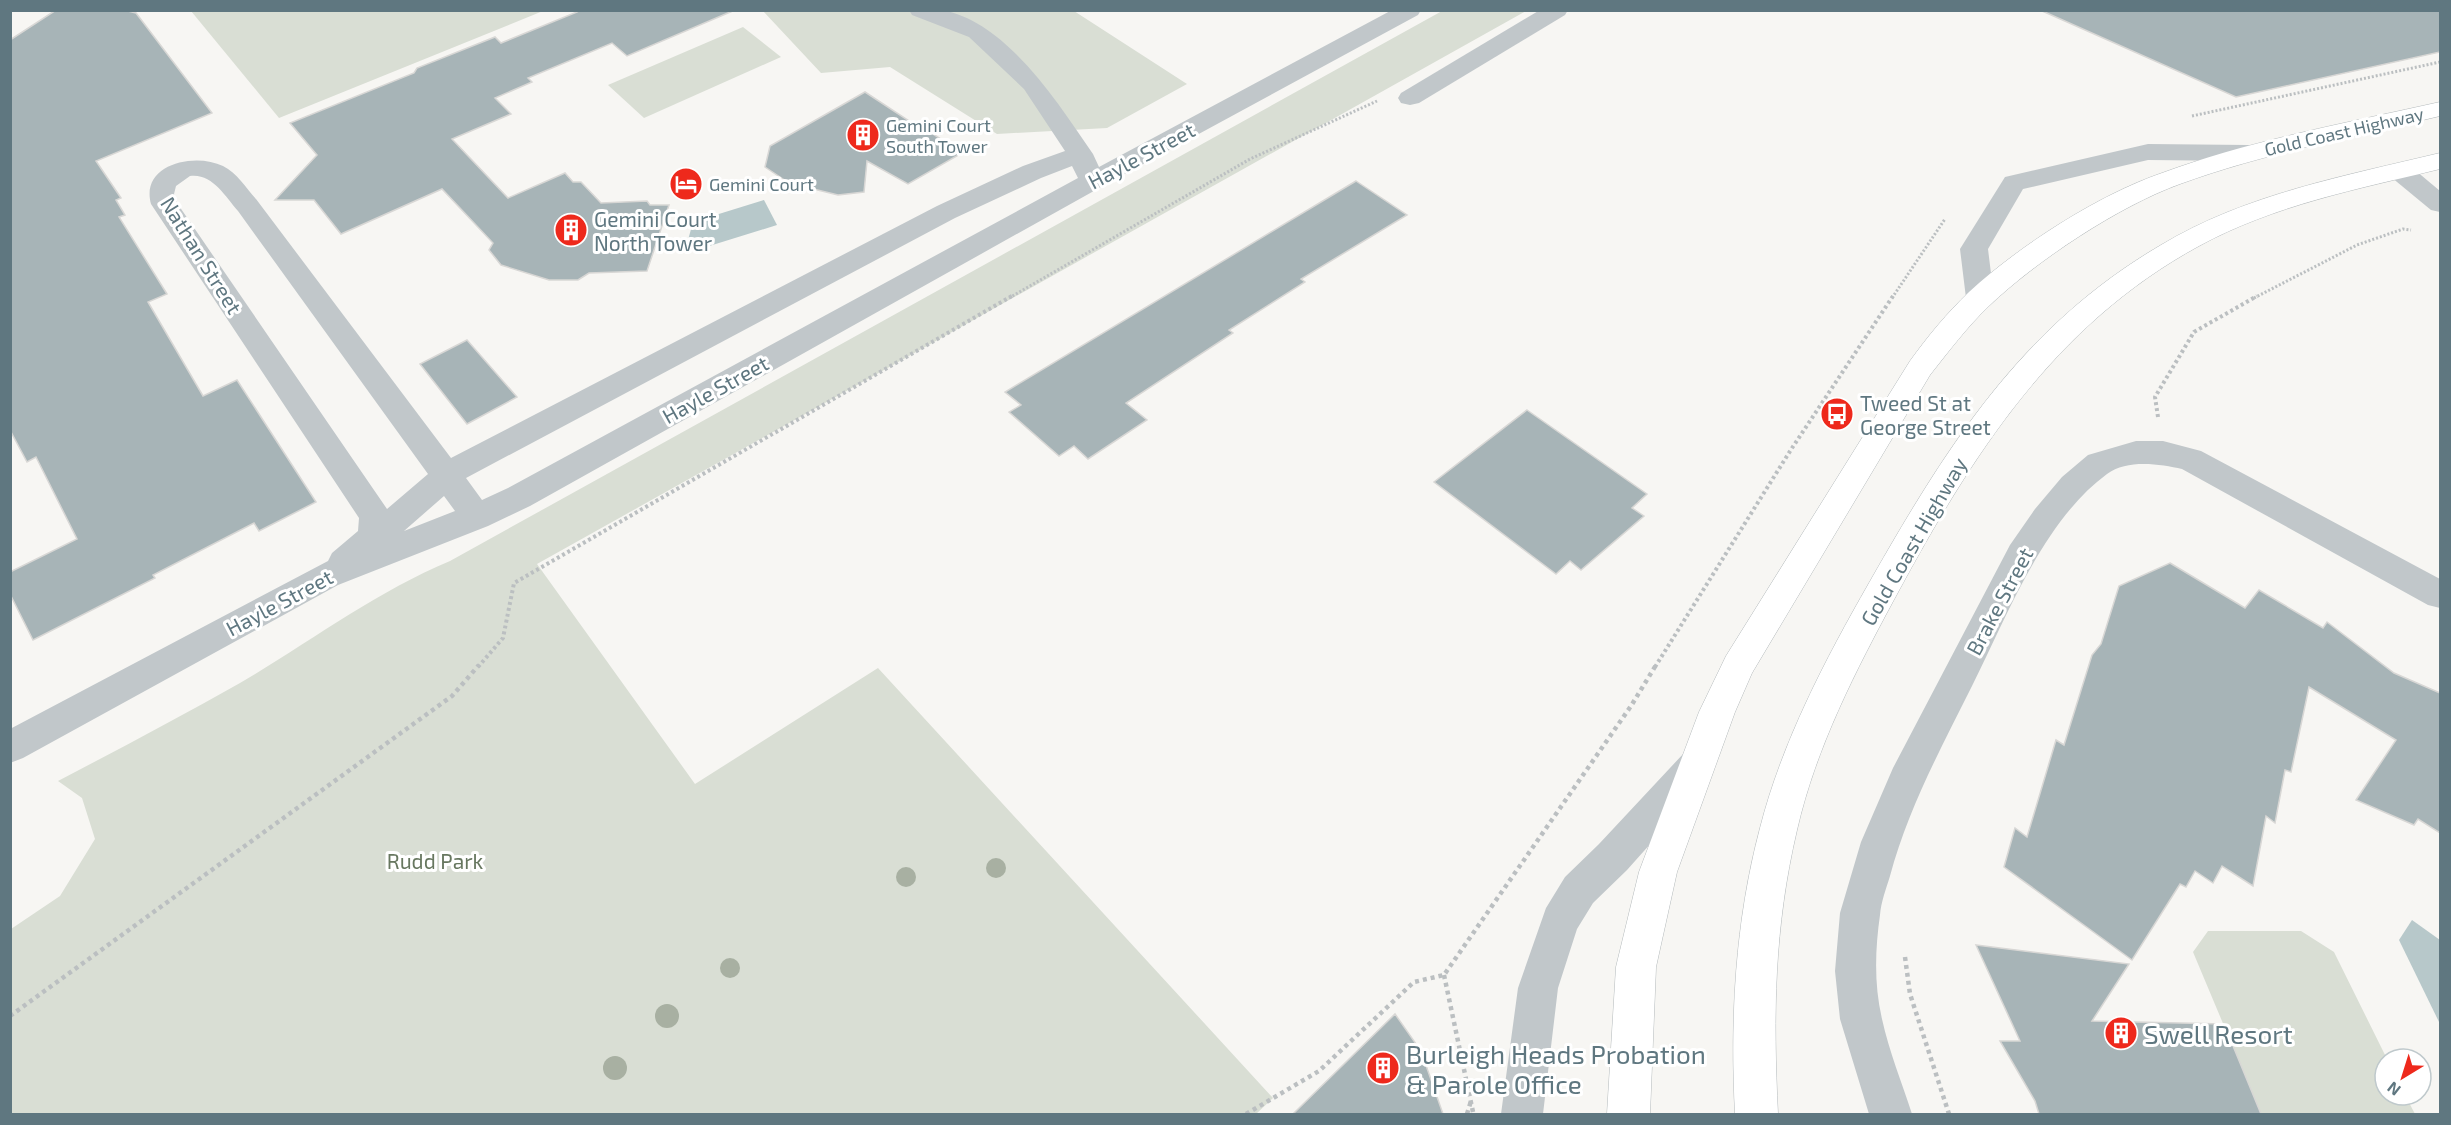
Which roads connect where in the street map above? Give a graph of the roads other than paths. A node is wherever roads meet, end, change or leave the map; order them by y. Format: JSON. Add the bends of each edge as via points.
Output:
{"nodes":[{"id":1,"x":920,"y":10,"type":"edge"},
{"id":2,"x":1557,"y":10,"type":"edge"},
{"id":3,"x":1396,"y":13,"type":"edge"},
{"id":4,"x":1410,"y":98,"type":"road end"},
{"id":5,"x":2440,"y":109,"type":"edge"},
{"id":6,"x":2248,"y":153,"type":"junction"},
{"id":7,"x":1080,"y":154,"type":"junction"},
{"id":8,"x":2440,"y":161,"type":"edge"},
{"id":9,"x":2400,"y":171,"type":"junction"},
{"id":10,"x":1092,"y":181,"type":"junction"},
{"id":11,"x":2440,"y":204,"type":"edge"},
{"id":12,"x":1980,"y":298,"type":"junction"},
{"id":13,"x":447,"y":474,"type":"junction"},
{"id":14,"x":477,"y":518,"type":"junction"},
{"id":15,"x":371,"y":539,"type":"junction"},
{"id":16,"x":326,"y":576,"type":"junction"},
{"id":17,"x":2440,"y":595,"type":"edge"},
{"id":18,"x":10,"y":747,"type":"edge"},
{"id":19,"x":1698,"y":763,"type":"junction"},
{"id":20,"x":1522,"y":1114,"type":"edge"},
{"id":21,"x":1628,"y":1114,"type":"edge"},
{"id":22,"x":1756,"y":1114,"type":"edge"},
{"id":23,"x":1890,"y":1114,"type":"edge"}],
"edges":[{"from":1,"to":7,"type":"street","via":[[977,32],[1034,84]]},
{"from":2,"to":4,"type":"street"},
{"from":3,"to":10,"type":"street","name":"Hayle Street"},
{"from":5,"to":6,"type":"highway","name":"Gold Coast Highway"},
{"from":6,"to":12,"type":"highway","name":"Gold Coast Highway","via":[[2169,179],[2122,201],[2054,241]]},
{"from":6,"to":12,"type":"street","name":"Gold Coast Highway","via":[[2148,152],[2014,183],[1974,249]]},
{"from":7,"to":10,"type":"street"},
{"from":7,"to":13,"type":"street","via":[[946,212]]},
{"from":8,"to":9,"type":"highway","name":"Gold Coast Highway"},
{"from":9,"to":11,"type":"street"},
{"from":9,"to":22,"type":"highway","name":"Gold Coast Highway","via":[[2263,206],[2189,240],[2146,267],[2087,311],[2045,349],[1971,441],[1882,590],[1826,699],[1788,795],[1769,867],[1758,936],[1754,999]]},
{"from":10,"to":14,"type":"street","name":"Hayle Street"},
{"from":12,"to":19,"type":"highway","name":"Gold Coast Highway","via":[[1920,368],[1738,666]]},
{"from":13,"to":14,"type":"street","name":"Nathan Street"},
{"from":13,"to":15,"type":"street"},
{"from":13,"to":15,"type":"street","name":"Nathan Street","via":[[233,190],[206,168],[189,168],[166,179],[161,186],[161,198],[169,212],[370,507],[376,528]]},
{"from":14,"to":16,"type":"street","name":"Hayle Street"},
{"from":15,"to":16,"type":"street"},
{"from":16,"to":18,"type":"street","name":"Hayle Street"},
{"from":17,"to":23,"type":"street","name":"Brake Street","via":[[2190,459],[2136,453],[2099,463],[2073,486],[2022,554],[1906,780],[1880,842],[1860,913],[1856,970],[1861,1018]]},
{"from":19,"to":20,"type":"street","via":[[1579,890],[1560,921],[1538,988]]},
{"from":19,"to":21,"type":"highway","name":"Gold Coast Highway","via":[[1658,872],[1636,967]]}]}
